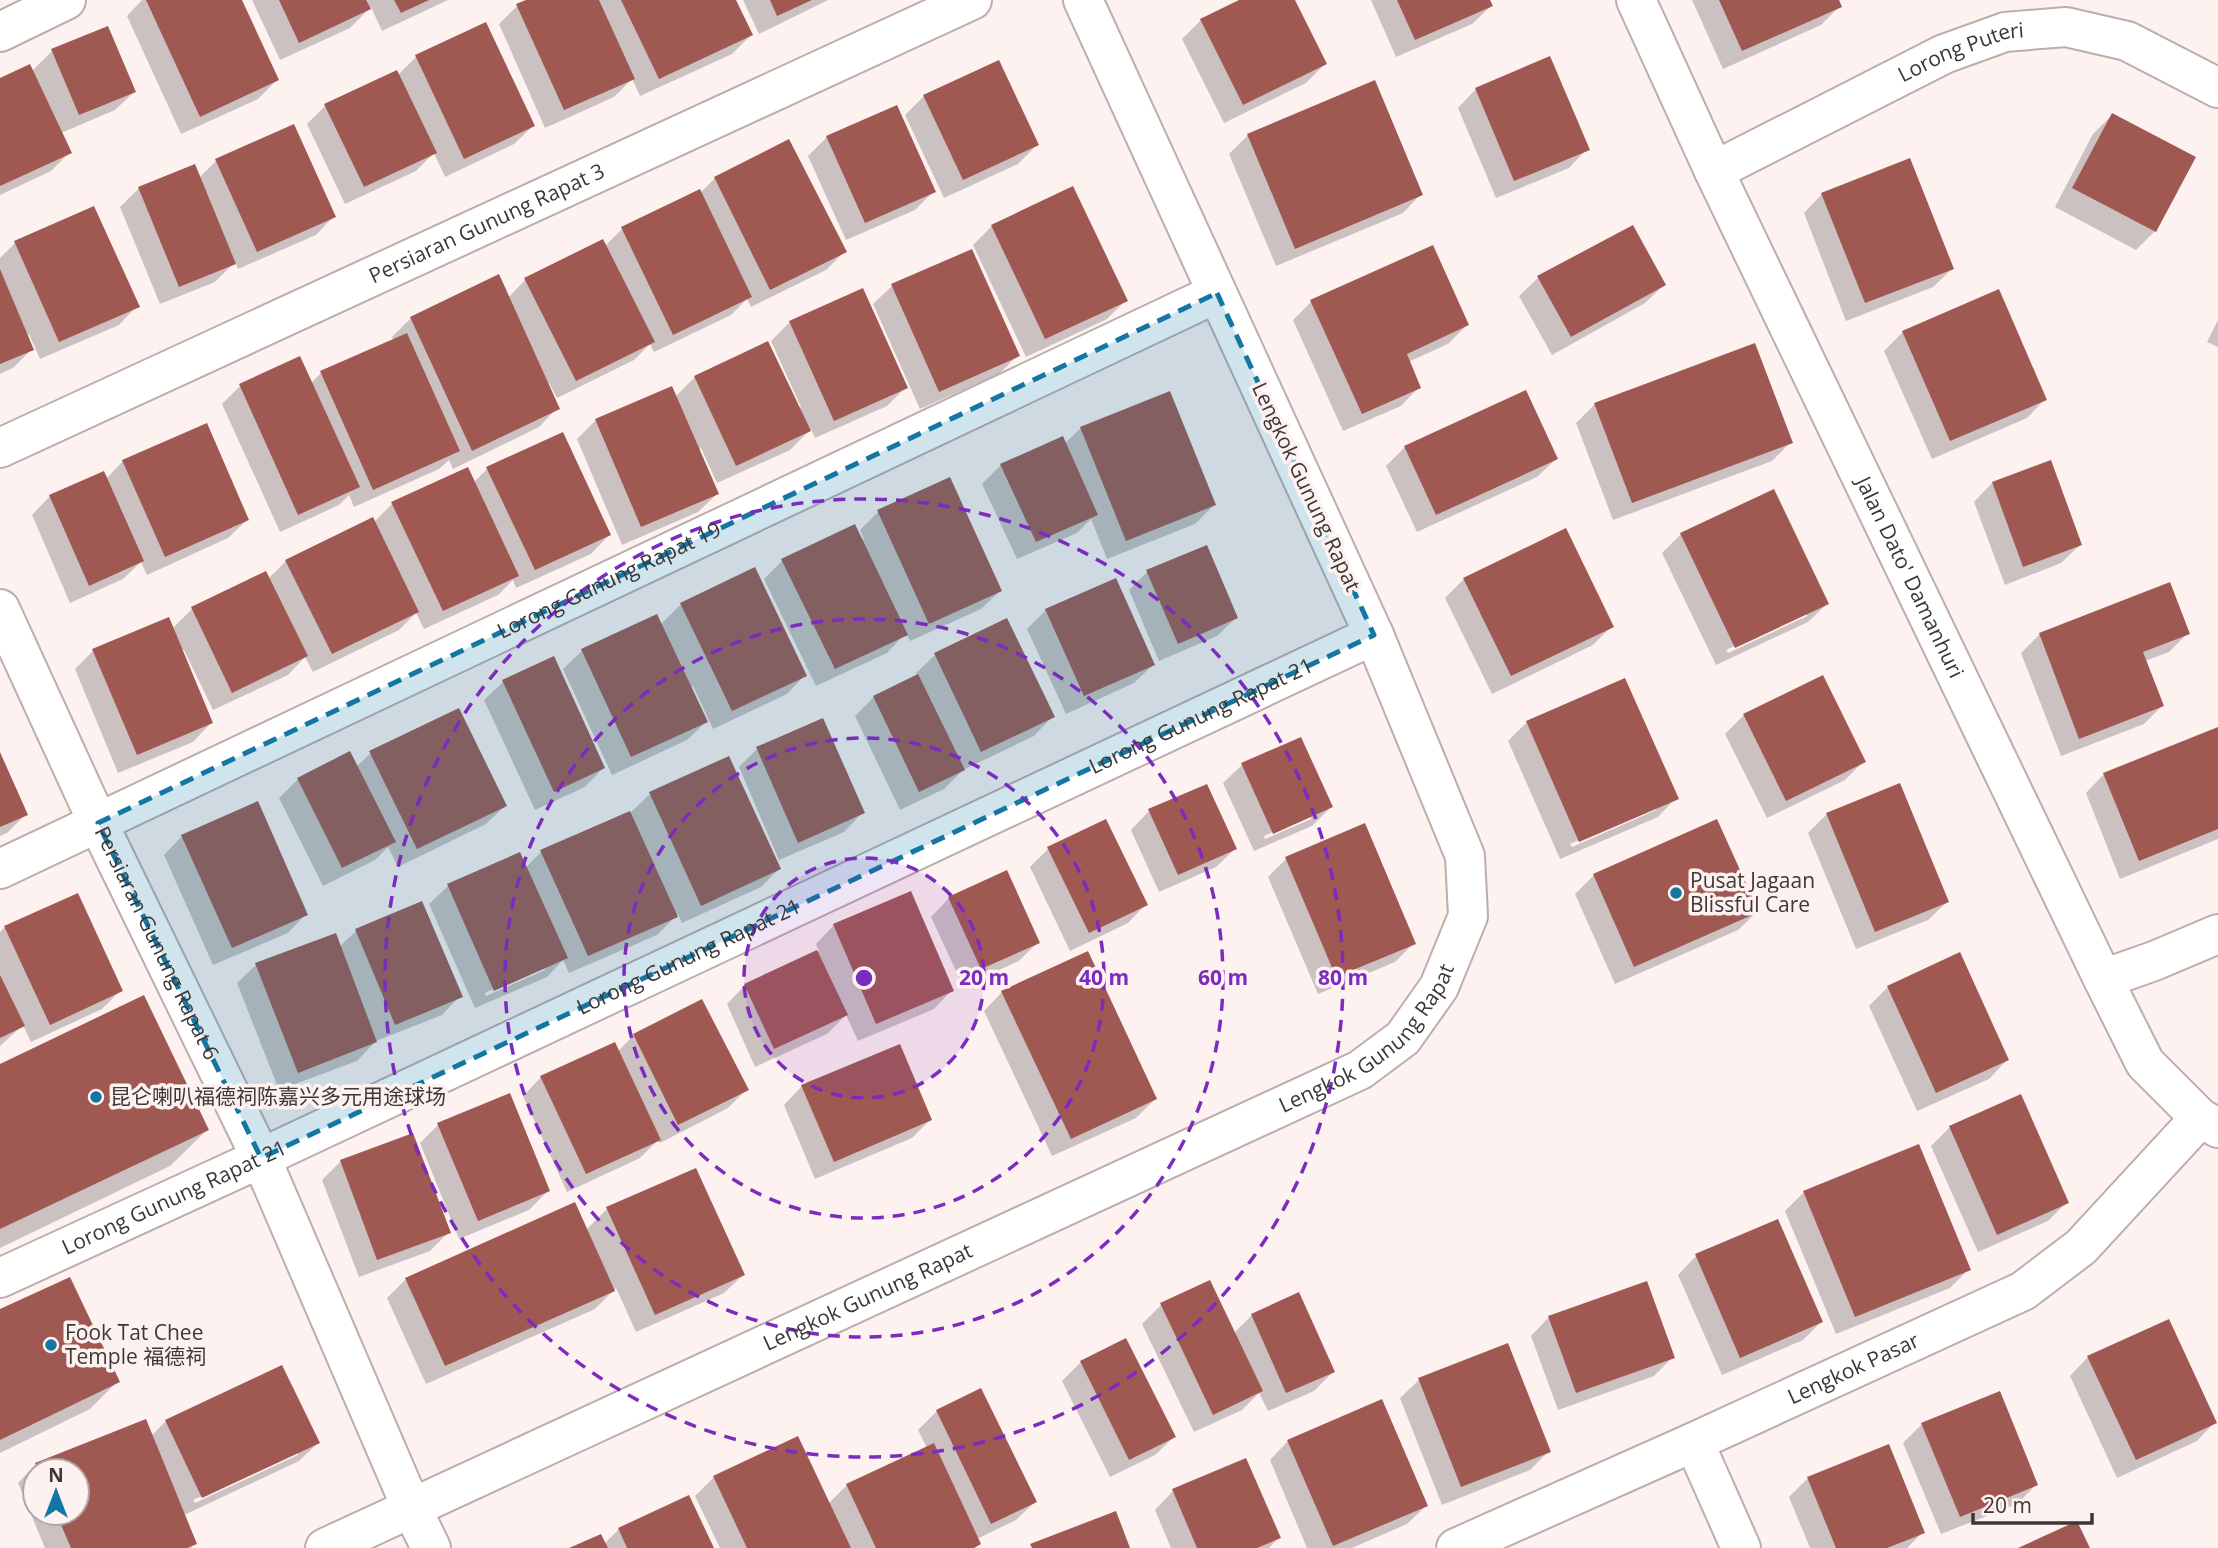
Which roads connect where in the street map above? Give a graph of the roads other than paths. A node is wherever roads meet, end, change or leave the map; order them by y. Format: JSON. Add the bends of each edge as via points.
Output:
{"nodes":[{"id":1,"x":66,"y":0,"type":"edge"},
{"id":2,"x":972,"y":0,"type":"edge"},
{"id":3,"x":1083,"y":0,"type":"edge"},
{"id":4,"x":1636,"y":0,"type":"edge"},
{"id":5,"x":0,"y":32,"type":"edge"},
{"id":6,"x":2218,"y":88,"type":"edge"},
{"id":7,"x":1714,"y":171,"type":"junction"},
{"id":8,"x":1217,"y":293,"type":"junction"},
{"id":9,"x":0,"y":449,"type":"edge"},
{"id":10,"x":0,"y":609,"type":"edge"},
{"id":11,"x":1374,"y":635,"type":"junction"},
{"id":12,"x":98,"y":823,"type":"junction"},
{"id":13,"x":0,"y":869,"type":"edge"},
{"id":14,"x":2218,"y":934,"type":"edge"},
{"id":15,"x":2102,"y":979,"type":"junction"},
{"id":16,"x":2209,"y":1123,"type":"edge"},
{"id":17,"x":261,"y":1158,"type":"junction"},
{"id":18,"x":0,"y":1278,"type":"edge"},
{"id":19,"x":1694,"y":1443,"type":"junction"},
{"id":20,"x":412,"y":1509,"type":"junction"},
{"id":21,"x":325,"y":1548,"type":"edge"},
{"id":22,"x":431,"y":1548,"type":"edge"},
{"id":23,"x":1456,"y":1548,"type":"edge"},
{"id":24,"x":1741,"y":1548,"type":"edge"}],
"edges":[{"from":1,"to":5,"type":"street"},
{"from":2,"to":9,"type":"street","name":"Persiaran Gunung Rapat 3"},
{"from":3,"to":8,"type":"street","name":"Lengkok Gunung Rapat"},
{"from":4,"to":7,"type":"street","name":"Jalan Dato' Damanhuri"},
{"from":6,"to":7,"type":"street","name":"Lorong Puteri","via":[[2127,41],[2066,27],[2005,32],[1944,54]]},
{"from":7,"to":15,"type":"street","name":"Jalan Dato' Damanhuri"},
{"from":8,"to":11,"type":"street","name":"Lengkok Gunung Rapat"},
{"from":8,"to":12,"type":"street","name":"Lorong Gunung Rapat 19"},
{"from":10,"to":12,"type":"street","name":"Persiaran Gunung Rapat 6"},
{"from":11,"to":17,"type":"street","name":"Lorong Gunung Rapat 21"},
{"from":11,"to":20,"type":"street","name":"Lengkok Gunung Rapat","via":[[1465,856],[1468,916],[1439,987],[1404,1038],[1360,1070]]},
{"from":12,"to":13,"type":"street","name":"Lorong Gunung Rapat 19"},
{"from":12,"to":17,"type":"street","name":"Persiaran Gunung Rapat 6"},
{"from":14,"to":15,"type":"street"},
{"from":15,"to":16,"type":"street","name":"Jalan Dato' Damanhuri","via":[[2145,1063]]},
{"from":16,"to":19,"type":"street","name":"Lengkok Pasar","via":[[2081,1247],[2023,1291]]},
{"from":17,"to":18,"type":"street","name":"Lorong Gunung Rapat 21"},
{"from":17,"to":20,"type":"street","name":"Persiaran Gunung Rapat 6"},
{"from":19,"to":23,"type":"street","name":"Lengkok Pasar"},
{"from":19,"to":24,"type":"street"},
{"from":20,"to":21,"type":"street","name":"Lengkok Gunung Rapat"},
{"from":20,"to":22,"type":"street","name":"Persiaran Gunung Rapat 6"}]}
